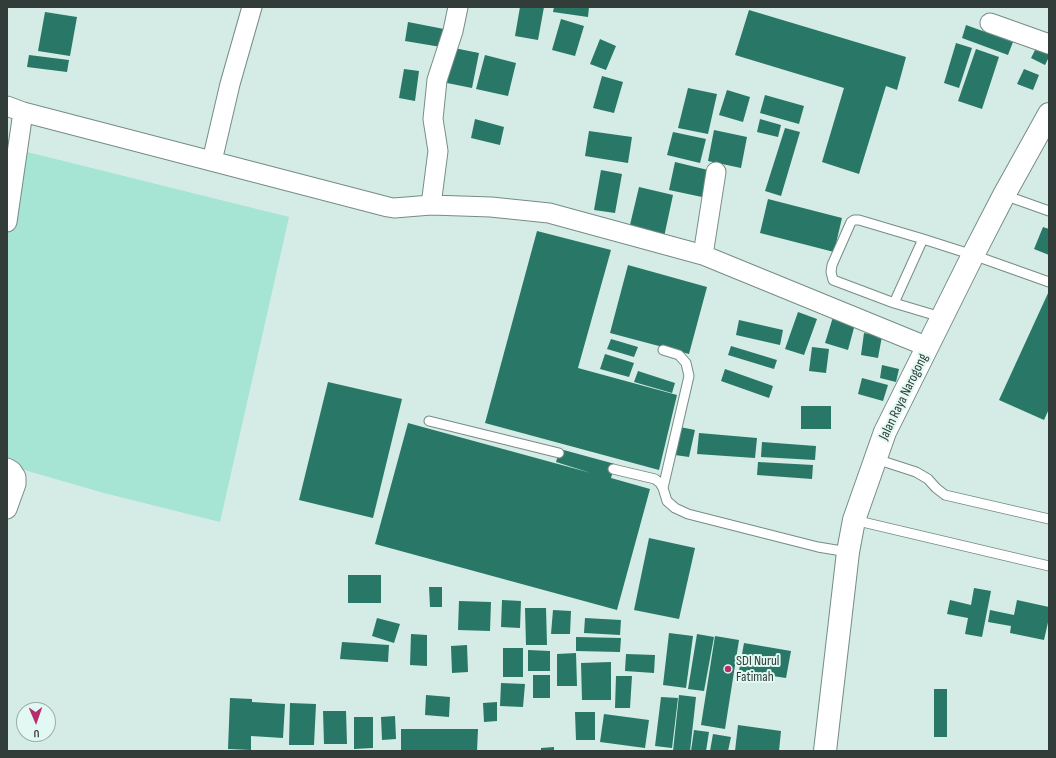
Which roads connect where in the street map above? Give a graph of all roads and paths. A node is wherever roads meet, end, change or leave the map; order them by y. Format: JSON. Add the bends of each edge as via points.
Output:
{"nodes":[{"id":1,"x":252,"y":7,"type":"edge"},
{"id":2,"x":458,"y":7,"type":"edge"},
{"id":3,"x":990,"y":23,"type":"dead end"},
{"id":4,"x":1049,"y":44,"type":"edge"},
{"id":5,"x":15,"y":109,"type":"edge"},
{"id":6,"x":1049,"y":114,"type":"edge"},
{"id":7,"x":212,"y":161,"type":"junction"},
{"id":8,"x":716,"y":172,"type":"dead end"},
{"id":9,"x":1004,"y":195,"type":"junction"},
{"id":10,"x":431,"y":206,"type":"junction"},
{"id":11,"x":1049,"y":211,"type":"edge"},
{"id":12,"x":7,"y":222,"type":"edge"},
{"id":13,"x":922,"y":239,"type":"junction"},
{"id":14,"x":704,"y":255,"type":"junction"},
{"id":15,"x":973,"y":255,"type":"junction"},
{"id":16,"x":1049,"y":282,"type":"edge"},
{"id":17,"x":894,"y":303,"type":"junction"},
{"id":18,"x":941,"y":317,"type":"junction"},
{"id":19,"x":928,"y":347,"type":"junction"},
{"id":20,"x":663,"y":350,"type":"dead end"},
{"id":21,"x":429,"y":421,"type":"dead end"},
{"id":22,"x":559,"y":453,"type":"dead end"},
{"id":23,"x":876,"y":459,"type":"junction"},
{"id":24,"x":7,"y":468,"type":"edge"},
{"id":25,"x":614,"y":469,"type":"dead end"},
{"id":26,"x":663,"y":488,"type":"junction"},
{"id":27,"x":7,"y":509,"type":"edge"},
{"id":28,"x":1049,"y":519,"type":"edge"},
{"id":29,"x":854,"y":520,"type":"junction"},
{"id":30,"x":848,"y":552,"type":"junction"},
{"id":31,"x":1049,"y":566,"type":"edge"},
{"id":32,"x":825,"y":751,"type":"edge"}],
"edges":[{"from":1,"to":7,"type":"street"},
{"from":2,"to":10,"type":"street","via":[[437,80],[433,119],[438,151]]},
{"from":3,"to":4,"type":"street"},
{"from":5,"to":7,"type":"street"},
{"from":5,"to":12,"type":"street"},
{"from":6,"to":9,"type":"main road","name":"Jalan Raya Narogong"},
{"from":7,"to":10,"type":"street","via":[[388,207]]},
{"from":8,"to":14,"type":"street"},
{"from":9,"to":11,"type":"lane"},
{"from":9,"to":15,"type":"main road","name":"Jalan Raya Narogong"},
{"from":10,"to":14,"type":"street","via":[[492,207],[549,213]]},
{"from":13,"to":15,"type":"lane"},
{"from":13,"to":17,"type":"lane"},
{"from":13,"to":17,"type":"lane","via":[[854,220],[832,265],[834,280]]},
{"from":14,"to":19,"type":"street"},
{"from":15,"to":16,"type":"lane"},
{"from":15,"to":18,"type":"main road","name":"Jalan Raya Narogong"},
{"from":17,"to":18,"type":"lane"},
{"from":18,"to":19,"type":"main road","name":"Jalan Raya Narogong"},
{"from":19,"to":23,"type":"main road","name":"Jalan Raya Narogong","via":[[884,432]]},
{"from":20,"to":26,"type":"lane","via":[[678,355],[686,363],[688,376]]},
{"from":21,"to":22,"type":"lane"},
{"from":23,"to":28,"type":"lane","via":[[916,472],[945,495]]},
{"from":23,"to":29,"type":"main road","name":"Jalan Raya Narogong"},
{"from":24,"to":27,"type":"street","via":[[16,477]]},
{"from":25,"to":26,"type":"lane","via":[[655,478]]},
{"from":26,"to":30,"type":"lane","via":[[667,501],[688,514],[818,547]]},
{"from":29,"to":30,"type":"main road","name":"Jalan Raya Narogong"},
{"from":29,"to":31,"type":"lane"},
{"from":30,"to":32,"type":"main road","name":"Jalan Raya Narogong"}]}
